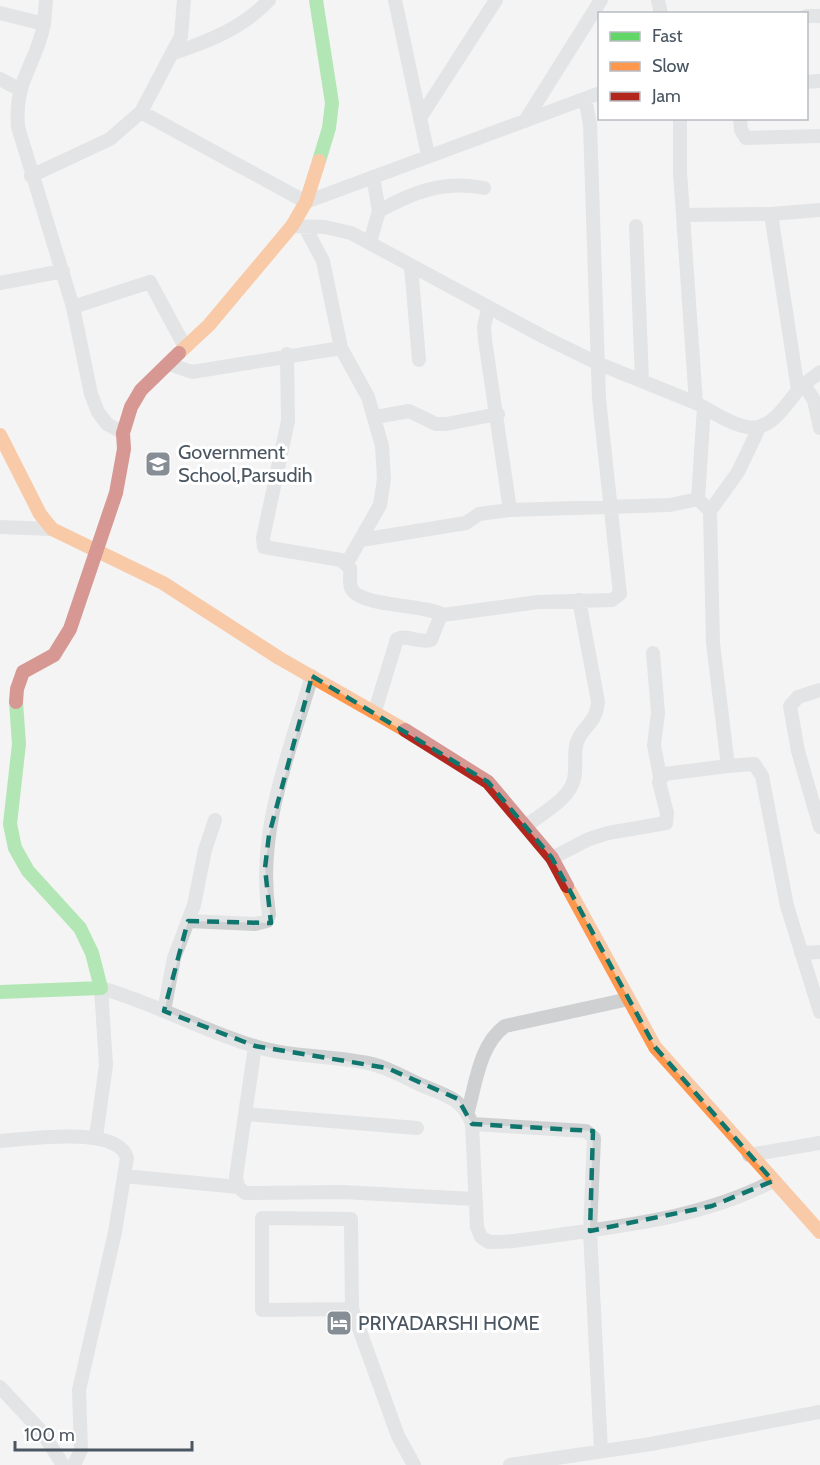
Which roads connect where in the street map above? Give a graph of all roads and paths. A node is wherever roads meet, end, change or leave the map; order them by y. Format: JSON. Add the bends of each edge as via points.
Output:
{"nodes":[{"id":1,"x":46,"y":0,"type":"edge"},
{"id":2,"x":184,"y":0,"type":"edge"},
{"id":3,"x":269,"y":0,"type":"edge"},
{"id":4,"x":316,"y":0,"type":"edge"},
{"id":5,"x":395,"y":0,"type":"edge"},
{"id":6,"x":496,"y":0,"type":"edge"},
{"id":7,"x":601,"y":0,"type":"edge"},
{"id":8,"x":0,"y":13,"type":"edge"},
{"id":9,"x":44,"y":24,"type":"junction"},
{"id":10,"x":174,"y":53,"type":"junction"},
{"id":11,"x":0,"y":79,"type":"edge"},
{"id":12,"x":19,"y":89,"type":"junction"},
{"id":13,"x":598,"y":94,"type":"edge"},
{"id":14,"x":585,"y":99,"type":"junction"},
{"id":15,"x":141,"y":112,"type":"junction"},
{"id":16,"x":420,"y":118,"type":"junction"},
{"id":17,"x":680,"y":120,"type":"edge"},
{"id":18,"x":740,"y":120,"type":"edge"},
{"id":19,"x":525,"y":122,"type":"junction"},
{"id":20,"x":820,"y":136,"type":"edge"},
{"id":21,"x":428,"y":155,"type":"junction"},
{"id":22,"x":31,"y":176,"type":"junction"},
{"id":23,"x":373,"y":177,"type":"junction"},
{"id":24,"x":484,"y":188,"type":"dead end"},
{"id":25,"x":306,"y":202,"type":"junction"},
{"id":26,"x":820,"y":210,"type":"edge"},
{"id":27,"x":379,"y":211,"type":"junction"},
{"id":28,"x":771,"y":214,"type":"junction"},
{"id":29,"x":683,"y":215,"type":"junction"},
{"id":30,"x":298,"y":226,"type":"junction"},
{"id":31,"x":636,"y":226,"type":"dead end"},
{"id":32,"x":370,"y":242,"type":"junction"},
{"id":33,"x":411,"y":266,"type":"junction"},
{"id":34,"x":63,"y":271,"type":"junction"},
{"id":35,"x":0,"y":283,"type":"edge"},
{"id":36,"x":73,"y":307,"type":"junction"},
{"id":37,"x":488,"y":309,"type":"junction"},
{"id":38,"x":185,"y":347,"type":"junction"},
{"id":39,"x":341,"y":348,"type":"junction"},
{"id":40,"x":287,"y":354,"type":"junction"},
{"id":41,"x":420,"y":360,"type":"dead end"},
{"id":42,"x":597,"y":363,"type":"junction"},
{"id":43,"x":169,"y":364,"type":"junction"},
{"id":44,"x":820,"y":372,"type":"edge"},
{"id":45,"x":642,"y":381,"type":"junction"},
{"id":46,"x":801,"y":388,"type":"junction"},
{"id":47,"x":700,"y":405,"type":"junction"},
{"id":48,"x":498,"y":414,"type":"junction"},
{"id":49,"x":376,"y":417,"type":"junction"},
{"id":50,"x":760,"y":426,"type":"junction"},
{"id":51,"x":820,"y":428,"type":"edge"},
{"id":52,"x":123,"y":433,"type":"junction"},
{"id":53,"x":0,"y":435,"type":"edge"},
{"id":54,"x":698,"y":499,"type":"junction"},
{"id":55,"x":610,"y":506,"type":"junction"},
{"id":56,"x":510,"y":510,"type":"junction"},
{"id":57,"x":710,"y":511,"type":"junction"},
{"id":58,"x":0,"y":527,"type":"edge"},
{"id":59,"x":52,"y":529,"type":"junction"},
{"id":60,"x":361,"y":540,"type":"junction"},
{"id":61,"x":98,"y":553,"type":"junction"},
{"id":62,"x":347,"y":563,"type":"junction"},
{"id":63,"x":579,"y":600,"type":"junction"},
{"id":64,"x":443,"y":615,"type":"junction"},
{"id":65,"x":653,"y":652,"type":"dead end"},
{"id":66,"x":312,"y":676,"type":"junction"},
{"id":67,"x":820,"y":690,"type":"edge"},
{"id":68,"x":375,"y":711,"type":"junction"},
{"id":69,"x":728,"y":766,"type":"junction"},
{"id":70,"x":660,"y":777,"type":"junction"},
{"id":71,"x":215,"y":819,"type":"dead end"},
{"id":72,"x":526,"y":826,"type":"junction"},
{"id":73,"x":820,"y":827,"type":"edge"},
{"id":74,"x":552,"y":858,"type":"junction"},
{"id":75,"x":188,"y":921,"type":"junction"},
{"id":76,"x":820,"y":952,"type":"edge"},
{"id":77,"x":801,"y":953,"type":"junction"},
{"id":78,"x":101,"y":988,"type":"junction"},
{"id":79,"x":0,"y":992,"type":"edge"},
{"id":80,"x":629,"y":999,"type":"junction"},
{"id":81,"x":164,"y":1011,"type":"junction"},
{"id":82,"x":820,"y":1012,"type":"edge"},
{"id":83,"x":255,"y":1046,"type":"junction"},
{"id":84,"x":246,"y":1114,"type":"junction"},
{"id":85,"x":470,"y":1117,"type":"junction"},
{"id":86,"x":417,"y":1128,"type":"dead end"},
{"id":87,"x":96,"y":1137,"type":"junction"},
{"id":88,"x":0,"y":1141,"type":"edge"},
{"id":89,"x":820,"y":1143,"type":"edge"},
{"id":90,"x":749,"y":1155,"type":"junction"},
{"id":91,"x":124,"y":1176,"type":"junction"},
{"id":92,"x":772,"y":1181,"type":"junction"},
{"id":93,"x":238,"y":1187,"type":"junction"},
{"id":94,"x":475,"y":1199,"type":"junction"},
{"id":95,"x":590,"y":1231,"type":"junction"},
{"id":96,"x":820,"y":1232,"type":"edge"},
{"id":97,"x":352,"y":1309,"type":"junction"},
{"id":98,"x":1,"y":1392,"type":"edge"},
{"id":99,"x":820,"y":1412,"type":"edge"},
{"id":100,"x":601,"y":1450,"type":"junction"},
{"id":101,"x":525,"y":1463,"type":"edge"},
{"id":102,"x":63,"y":1465,"type":"edge"},
{"id":103,"x":74,"y":1465,"type":"edge"},
{"id":104,"x":414,"y":1465,"type":"edge"},
{"id":105,"x":510,"y":1465,"type":"edge"}],
"edges":[{"from":1,"to":9,"type":"street"},
{"from":2,"to":10,"type":"street","via":[[181,36]]},
{"from":3,"to":10,"type":"street","via":[[247,21]]},
{"from":4,"to":25,"type":"street","via":[[332,103],[329,128]]},
{"from":5,"to":16,"type":"street"},
{"from":6,"to":16,"type":"street"},
{"from":7,"to":19,"type":"street"},
{"from":8,"to":9,"type":"street"},
{"from":9,"to":12,"type":"street","via":[[40,43]]},
{"from":10,"to":15,"type":"street"},
{"from":11,"to":12,"type":"street"},
{"from":12,"to":22,"type":"street","via":[[18,127]]},
{"from":13,"to":14,"type":"street"},
{"from":14,"to":19,"type":"street"},
{"from":14,"to":42,"type":"street","via":[[590,124]]},
{"from":15,"to":22,"type":"street","via":[[110,140]]},
{"from":15,"to":25,"type":"street"},
{"from":16,"to":21,"type":"street"},
{"from":17,"to":29,"type":"street"},
{"from":18,"to":20,"type":"street","via":[[746,138]]},
{"from":19,"to":21,"type":"street"},
{"from":21,"to":23,"type":"street"},
{"from":22,"to":34,"type":"street"},
{"from":23,"to":25,"type":"street"},
{"from":23,"to":27,"type":"street"},
{"from":24,"to":27,"type":"street","via":[[446,184],[423,189]]},
{"from":25,"to":30,"type":"street"},
{"from":26,"to":28,"type":"street"},
{"from":27,"to":32,"type":"street"},
{"from":28,"to":29,"type":"street"},
{"from":28,"to":46,"type":"street"},
{"from":29,"to":47,"type":"street"},
{"from":30,"to":32,"type":"street","via":[[351,233]]},
{"from":30,"to":38,"type":"street"},
{"from":30,"to":39,"type":"street","via":[[323,261]]},
{"from":31,"to":45,"type":"street"},
{"from":32,"to":33,"type":"street"},
{"from":33,"to":37,"type":"street"},
{"from":33,"to":41,"type":"street"},
{"from":34,"to":35,"type":"street"},
{"from":34,"to":36,"type":"street"},
{"from":36,"to":38,"type":"street","via":[[150,282]]},
{"from":36,"to":52,"type":"street","via":[[98,412],[107,424]]},
{"from":37,"to":42,"type":"street"},
{"from":37,"to":48,"type":"street","via":[[485,340]]},
{"from":38,"to":43,"type":"street"},
{"from":39,"to":40,"type":"street"},
{"from":39,"to":49,"type":"street"},
{"from":40,"to":43,"type":"street","via":[[192,372]]},
{"from":40,"to":62,"type":"street","via":[[288,421],[262,544],[267,550]]},
{"from":42,"to":45,"type":"street"},
{"from":42,"to":55,"type":"street"},
{"from":43,"to":52,"type":"street","via":[[141,390]]},
{"from":44,"to":46,"type":"street"},
{"from":45,"to":47,"type":"street"},
{"from":46,"to":50,"type":"street","via":[[783,410]]},
{"from":46,"to":51,"type":"street","via":[[814,400]]},
{"from":47,"to":50,"type":"street","via":[[737,424]]},
{"from":47,"to":54,"type":"street"},
{"from":48,"to":49,"type":"street","via":[[446,424],[436,424],[409,411]]},
{"from":48,"to":56,"type":"street"},
{"from":49,"to":60,"type":"street","via":[[384,479],[380,505]]},
{"from":50,"to":57,"type":"street","via":[[738,472]]},
{"from":52,"to":61,"type":"street","via":[[116,493]]},
{"from":53,"to":59,"type":"street","via":[[40,514]]},
{"from":54,"to":55,"type":"street","via":[[670,506]]},
{"from":54,"to":57,"type":"street"},
{"from":55,"to":56,"type":"street"},
{"from":55,"to":63,"type":"street","via":[[620,594],[612,600]]},
{"from":56,"to":60,"type":"street","via":[[479,514],[466,523]]},
{"from":57,"to":69,"type":"street","via":[[713,643]]},
{"from":58,"to":59,"type":"street"},
{"from":59,"to":61,"type":"street"},
{"from":60,"to":62,"type":"street"},
{"from":61,"to":66,"type":"street","via":[[163,583]]},
{"from":61,"to":78,"type":"street","via":[[61,646],[54,655],[23,672],[18,680],[18,768],[10,816],[15,848],[30,875],[84,935]]},
{"from":62,"to":64,"type":"street","via":[[351,588],[357,594],[390,605],[434,609]]},
{"from":63,"to":64,"type":"street"},
{"from":63,"to":72,"type":"street","via":[[597,712],[577,743],[574,782]]},
{"from":64,"to":68,"type":"street","via":[[431,640],[397,639]]},
{"from":65,"to":70,"type":"street","via":[[658,713],[654,745]]},
{"from":66,"to":68,"type":"street"},
{"from":66,"to":75,"type":"street","via":[[269,835],[265,868],[267,921]]},
{"from":67,"to":73,"type":"street","via":[[798,697],[790,706],[798,751]]},
{"from":68,"to":72,"type":"street","via":[[488,782]]},
{"from":69,"to":70,"type":"street"},
{"from":69,"to":77,"type":"street","via":[[754,764],[759,768],[787,906]]},
{"from":70,"to":74,"type":"street","via":[[666,823],[608,833]]},
{"from":71,"to":75,"type":"street"},
{"from":72,"to":74,"type":"street"},
{"from":74,"to":80,"type":"street"},
{"from":75,"to":81,"type":"street","via":[[174,958]]},
{"from":76,"to":77,"type":"street"},
{"from":77,"to":82,"type":"street"},
{"from":78,"to":79,"type":"street"},
{"from":78,"to":81,"type":"street"},
{"from":78,"to":87,"type":"street","via":[[106,1065]]},
{"from":80,"to":85,"type":"street","via":[[505,1026],[493,1035],[487,1047]]},
{"from":80,"to":90,"type":"street","via":[[655,1047]]},
{"from":81,"to":83,"type":"street"},
{"from":83,"to":84,"type":"street"},
{"from":83,"to":85,"type":"street","via":[[387,1068],[458,1100]]},
{"from":84,"to":86,"type":"street"},
{"from":84,"to":93,"type":"street","via":[[236,1177]]},
{"from":85,"to":94,"type":"street"},
{"from":85,"to":95,"type":"street","via":[[591,1133],[594,1143]]},
{"from":87,"to":88,"type":"street"},
{"from":87,"to":91,"type":"street","via":[[124,1149]]},
{"from":89,"to":90,"type":"street"},
{"from":90,"to":92,"type":"street"},
{"from":91,"to":93,"type":"street"},
{"from":91,"to":103,"type":"street","via":[[79,1390],[81,1450]]},
{"from":92,"to":95,"type":"street","via":[[712,1206]]},
{"from":92,"to":96,"type":"street"},
{"from":93,"to":94,"type":"street","via":[[245,1192]]},
{"from":94,"to":95,"type":"street","via":[[477,1227],[481,1237],[489,1242]]},
{"from":95,"to":100,"type":"street"},
{"from":97,"to":97,"type":"street","via":[[262,1310],[262,1218],[351,1219]]},
{"from":97,"to":104,"type":"street","via":[[398,1436]]},
{"from":98,"to":102,"type":"street","via":[[42,1432]]},
{"from":99,"to":100,"type":"street"},
{"from":100,"to":101,"type":"street"},
{"from":101,"to":105,"type":"street"}]}
